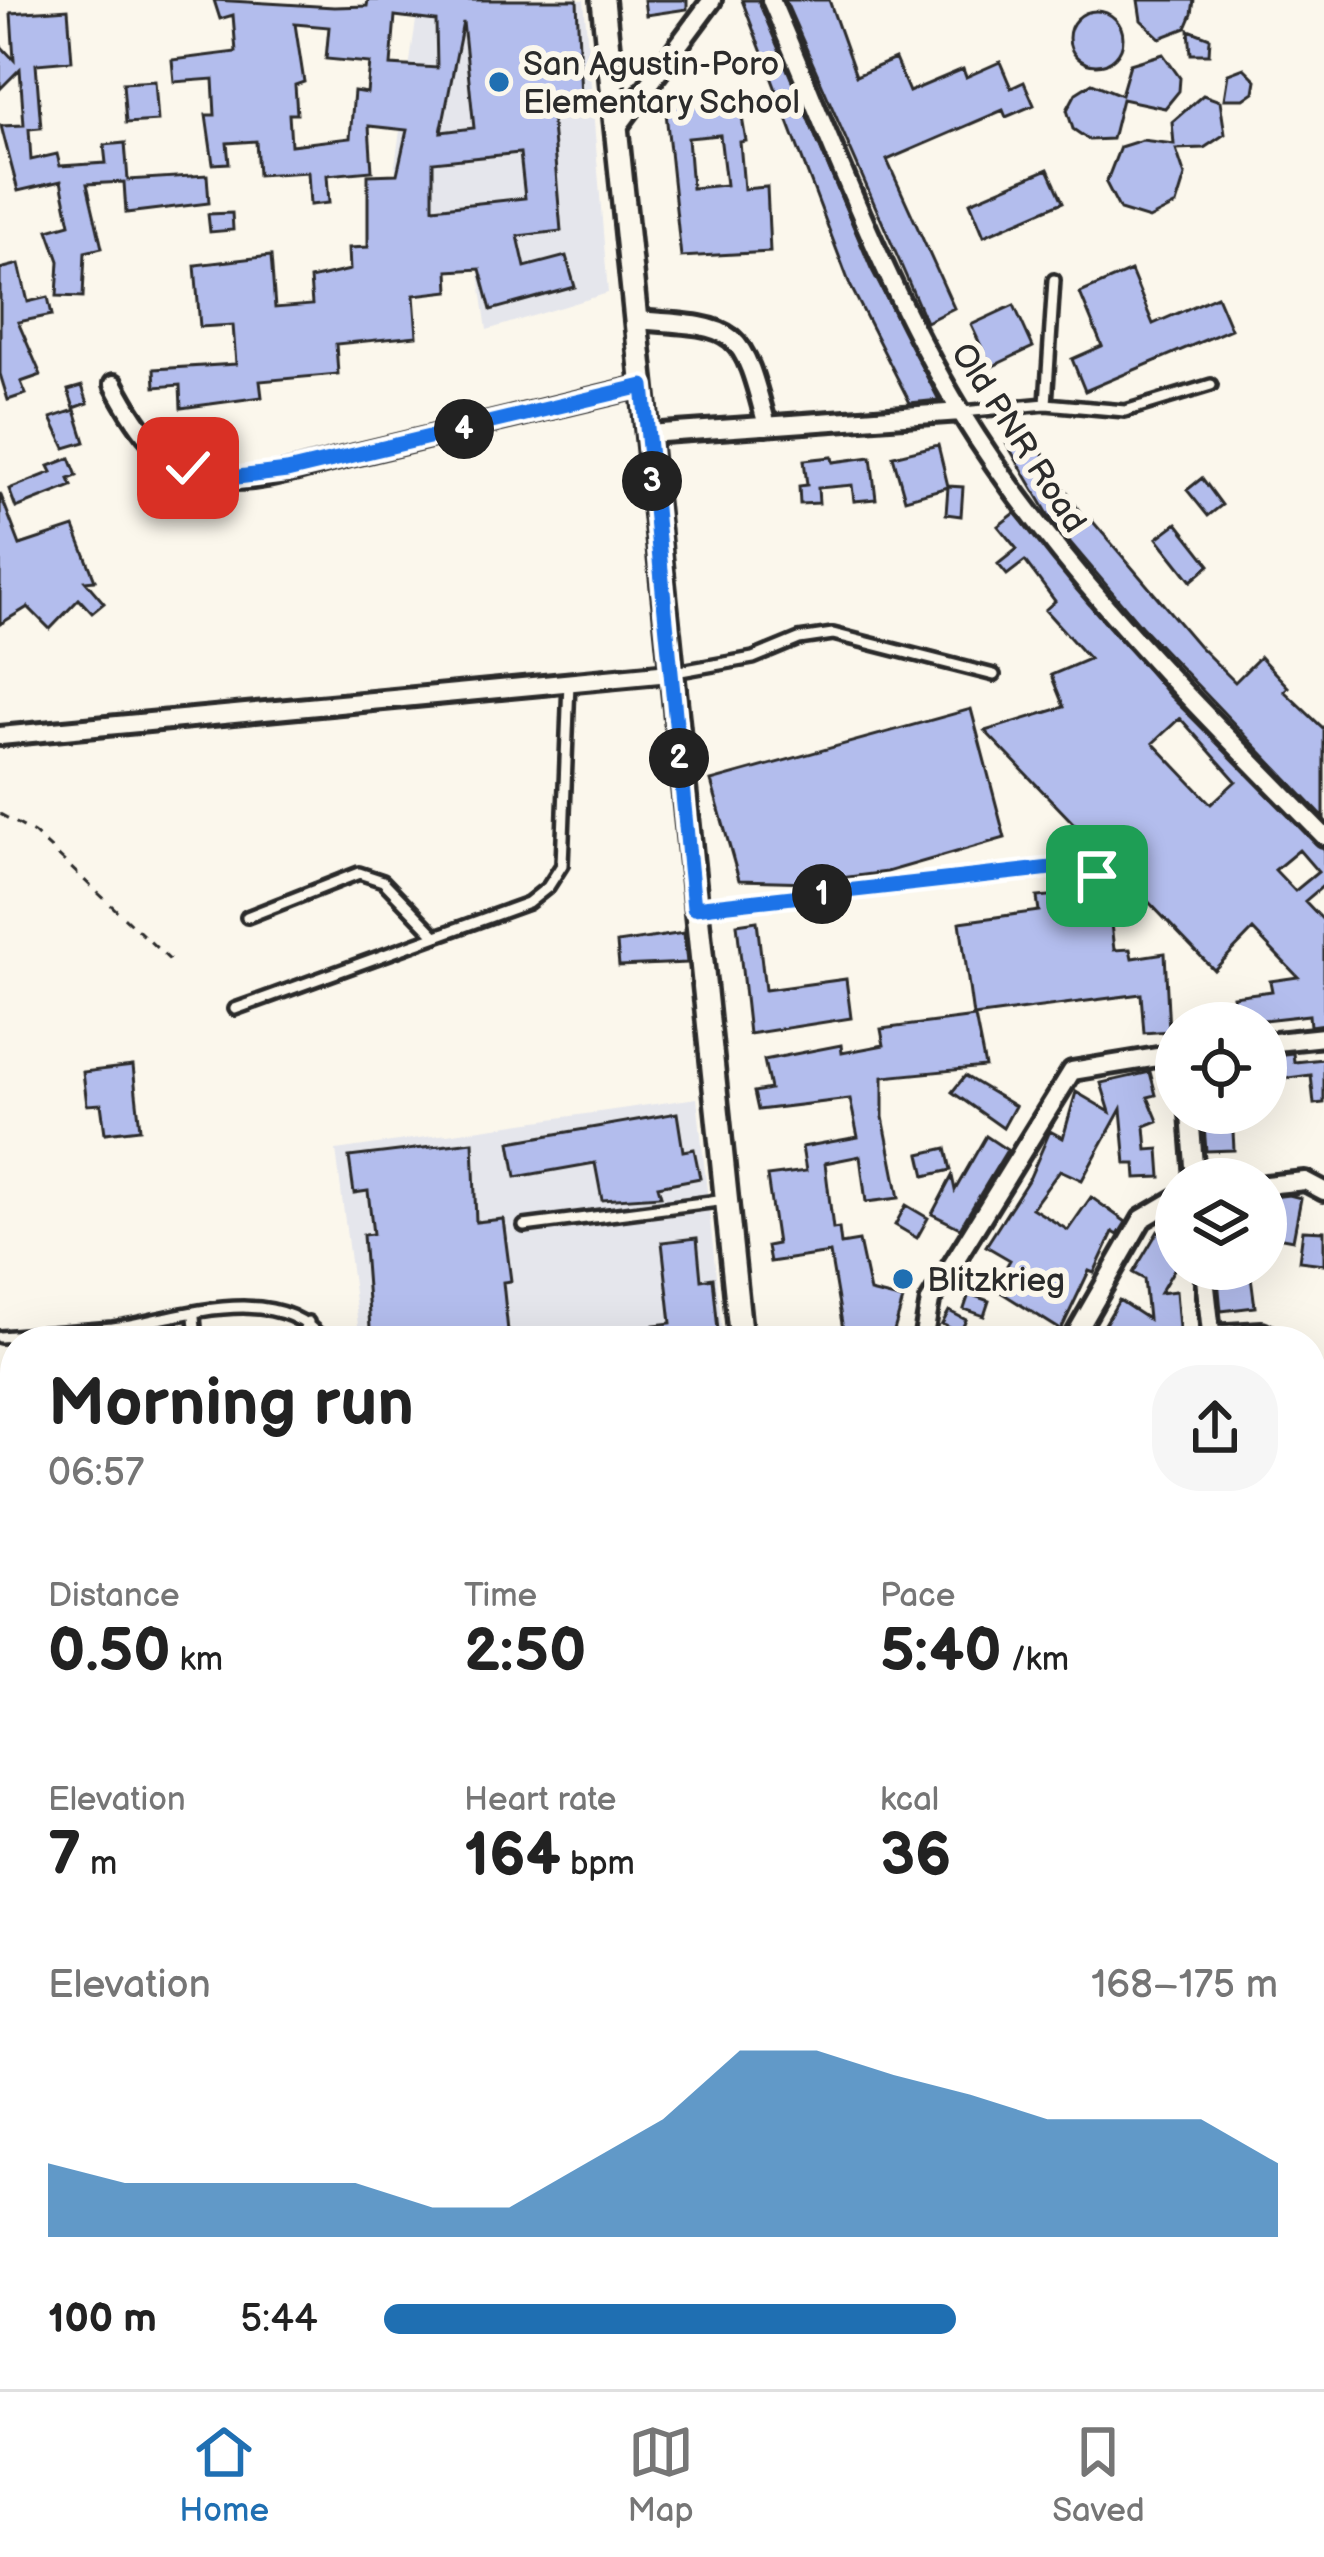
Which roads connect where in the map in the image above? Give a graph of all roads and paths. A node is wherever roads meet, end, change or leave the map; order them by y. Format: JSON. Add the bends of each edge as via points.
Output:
{"nodes":[{"id":1,"x":603,"y":0,"type":"edge"},
{"id":2,"x":712,"y":0,"type":"edge"},
{"id":3,"x":771,"y":0,"type":"edge"},
{"id":4,"x":616,"y":129,"type":"junction"},
{"id":5,"x":1054,"y":280,"type":"dead end"},
{"id":6,"x":636,"y":320,"type":"junction"},
{"id":7,"x":114,"y":384,"type":"dead end"},
{"id":8,"x":1210,"y":385,"type":"dead end"},
{"id":9,"x":643,"y":386,"type":"junction"},
{"id":10,"x":1046,"y":404,"type":"junction"},
{"id":11,"x":961,"y":412,"type":"junction"},
{"id":12,"x":766,"y":426,"type":"junction"},
{"id":13,"x":648,"y":434,"type":"junction"},
{"id":14,"x":670,"y":673,"type":"junction"},
{"id":15,"x":994,"y":675,"type":"dead end"},
{"id":16,"x":569,"y":682,"type":"junction"},
{"id":17,"x":0,"y":736,"type":"edge"},
{"id":18,"x":0,"y":814,"type":"edge"},
{"id":19,"x":1324,"y":836,"type":"edge"},
{"id":20,"x":694,"y":908,"type":"junction"},
{"id":21,"x":1128,"y":909,"type":"dead end"},
{"id":22,"x":248,"y":916,"type":"dead end"},
{"id":23,"x":436,"y":936,"type":"junction"},
{"id":24,"x":174,"y":964,"type":"dead end"},
{"id":25,"x":235,"y":1009,"type":"dead end"},
{"id":26,"x":1324,"y":1037,"type":"edge"},
{"id":27,"x":1287,"y":1041,"type":"edge"},
{"id":28,"x":1155,"y":1057,"type":"edge"},
{"id":29,"x":1287,"y":1183,"type":"edge"},
{"id":30,"x":1324,"y":1191,"type":"edge"},
{"id":31,"x":726,"y":1200,"type":"junction"},
{"id":32,"x":1155,"y":1211,"type":"edge"},
{"id":33,"x":524,"y":1226,"type":"dead end"},
{"id":34,"x":1206,"y":1290,"type":"edge"},
{"id":35,"x":194,"y":1316,"type":"junction"},
{"id":36,"x":308,"y":1322,"type":"junction"},
{"id":37,"x":126,"y":1326,"type":"edge"},
{"id":38,"x":195,"y":1326,"type":"edge"},
{"id":39,"x":306,"y":1326,"type":"edge"},
{"id":40,"x":311,"y":1326,"type":"edge"},
{"id":41,"x":739,"y":1326,"type":"edge"},
{"id":42,"x":926,"y":1326,"type":"edge"},
{"id":43,"x":1081,"y":1326,"type":"edge"},
{"id":44,"x":1211,"y":1326,"type":"edge"}],
"edges":[{"from":1,"to":4,"type":"street"},
{"from":2,"to":4,"type":"street"},
{"from":3,"to":11,"type":"street","name":"Old PNR Road","via":[[870,235]]},
{"from":4,"to":6,"type":"street"},
{"from":5,"to":10,"type":"lane"},
{"from":6,"to":9,"type":"street"},
{"from":6,"to":12,"type":"street","via":[[706,325],[738,341],[748,352]]},
{"from":7,"to":9,"type":"street","via":[[155,448],[221,479],[287,471]]},
{"from":8,"to":10,"type":"lane","via":[[1125,411]]},
{"from":9,"to":13,"type":"street"},
{"from":10,"to":11,"type":"lane"},
{"from":11,"to":12,"type":"street"},
{"from":11,"to":19,"type":"street","name":"Old PNR Road","via":[[1080,580]]},
{"from":12,"to":13,"type":"street"},
{"from":13,"to":14,"type":"street"},
{"from":14,"to":15,"type":"lane","via":[[832,634]]},
{"from":14,"to":16,"type":"street"},
{"from":14,"to":20,"type":"street"},
{"from":16,"to":17,"type":"street"},
{"from":16,"to":23,"type":"lane","via":[[562,865],[528,902]]},
{"from":18,"to":24,"type":"path","via":[[34,833]]},
{"from":20,"to":21,"type":"lane","via":[[1060,867],[1097,876]]},
{"from":20,"to":31,"type":"street"},
{"from":22,"to":23,"type":"lane","via":[[359,873],[383,881]]},
{"from":23,"to":25,"type":"lane"},
{"from":26,"to":27,"type":"street"},
{"from":28,"to":42,"type":"street","via":[[1072,1071],[930,1301]]},
{"from":29,"to":30,"type":"street"},
{"from":31,"to":33,"type":"lane"},
{"from":31,"to":41,"type":"street"},
{"from":32,"to":43,"type":"street","via":[[1142,1219]]},
{"from":34,"to":44,"type":"street"},
{"from":35,"to":36,"type":"lane","via":[[257,1306]]},
{"from":35,"to":37,"type":"lane"},
{"from":35,"to":38,"type":"lane"},
{"from":36,"to":39,"type":"lane"},
{"from":36,"to":40,"type":"lane"}]}
